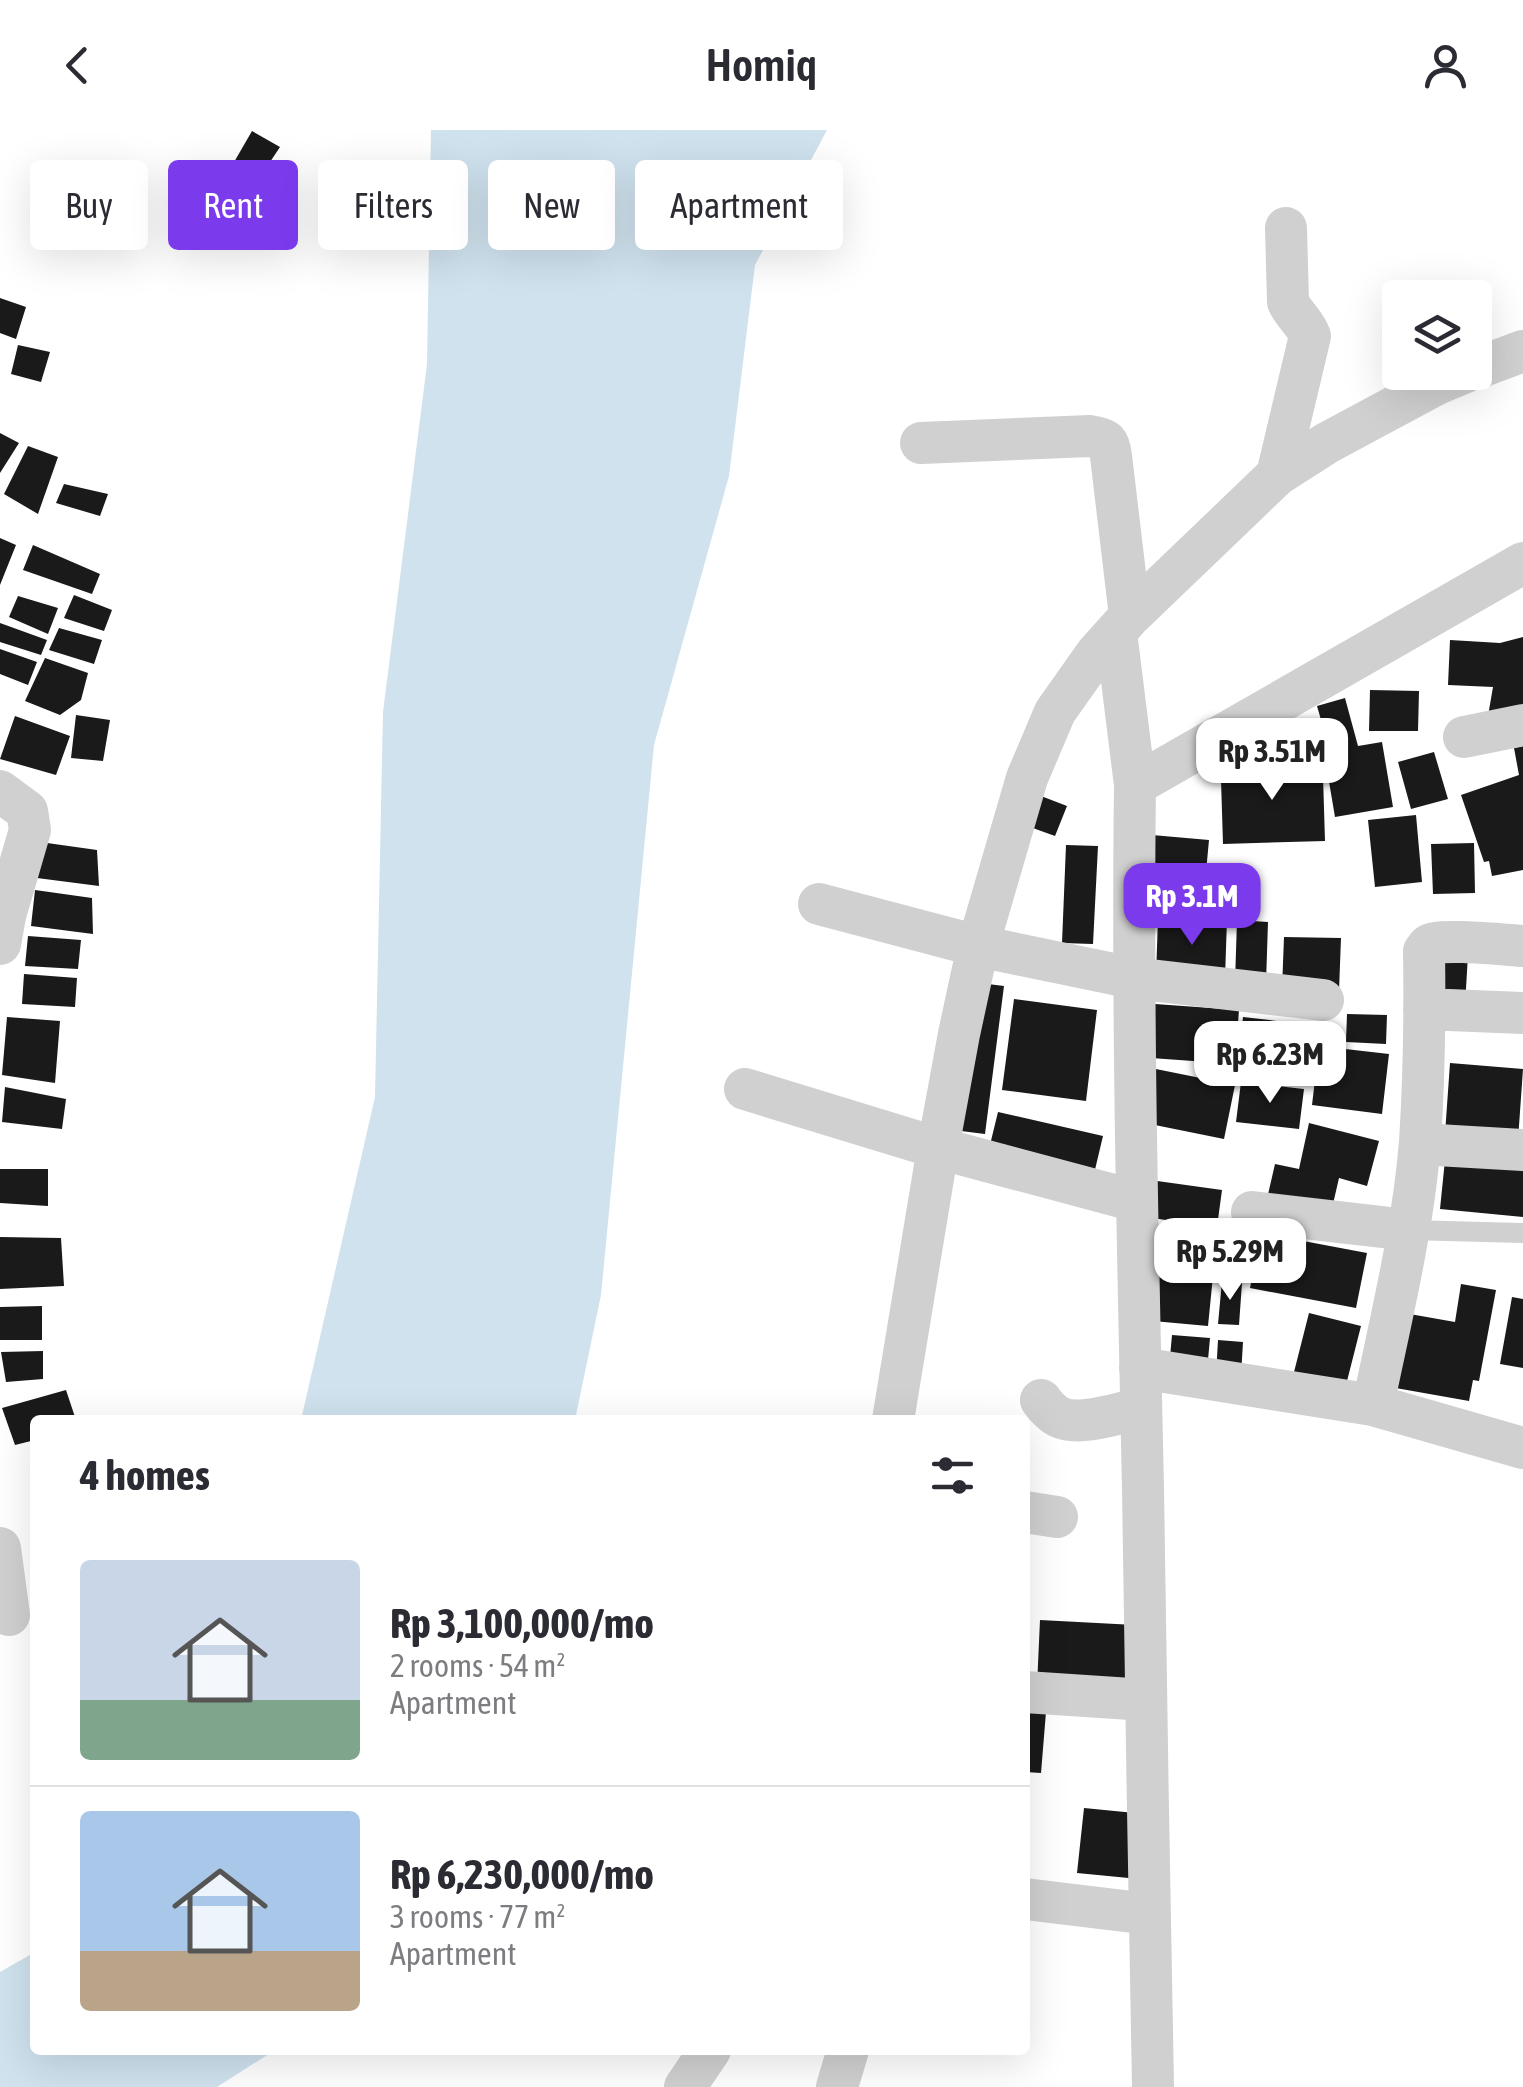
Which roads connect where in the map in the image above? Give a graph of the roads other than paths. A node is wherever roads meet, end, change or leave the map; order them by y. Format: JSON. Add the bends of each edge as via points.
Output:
{"nodes":[{"id":1,"x":1286,"y":228,"type":"dead end"},
{"id":2,"x":1523,"y":350,"type":"edge"},
{"id":3,"x":1492,"y":362,"type":"edge"},
{"id":4,"x":1424,"y":390,"type":"edge"},
{"id":5,"x":921,"y":442,"type":"dead end"},
{"id":6,"x":1277,"y":475,"type":"junction"},
{"id":7,"x":1523,"y":563,"type":"edge"},
{"id":8,"x":1123,"y":624,"type":"junction"},
{"id":9,"x":1523,"y":724,"type":"edge"},
{"id":10,"x":1464,"y":737,"type":"dead end"},
{"id":11,"x":1135,"y":785,"type":"junction"},
{"id":12,"x":0,"y":791,"type":"edge"},
{"id":13,"x":819,"y":904,"type":"dead end"},
{"id":14,"x":0,"y":944,"type":"edge"},
{"id":15,"x":978,"y":946,"type":"junction"},
{"id":16,"x":1523,"y":946,"type":"edge"},
{"id":17,"x":1133,"y":978,"type":"junction"},
{"id":18,"x":1323,"y":1000,"type":"dead end"},
{"id":19,"x":1424,"y":1009,"type":"junction"},
{"id":20,"x":1523,"y":1013,"type":"edge"},
{"id":21,"x":745,"y":1089,"type":"dead end"},
{"id":22,"x":1420,"y":1144,"type":"junction"},
{"id":23,"x":938,"y":1148,"type":"junction"},
{"id":24,"x":1523,"y":1150,"type":"edge"},
{"id":25,"x":1136,"y":1201,"type":"junction"},
{"id":26,"x":1252,"y":1212,"type":"dead end"},
{"id":27,"x":1408,"y":1230,"type":"junction"},
{"id":28,"x":1523,"y":1233,"type":"edge"},
{"id":29,"x":1140,"y":1388,"type":"junction"},
{"id":30,"x":1041,"y":1400,"type":"dead end"},
{"id":31,"x":1374,"y":1405,"type":"junction"},
{"id":32,"x":894,"y":1415,"type":"edge"},
{"id":33,"x":1523,"y":1448,"type":"edge"},
{"id":34,"x":0,"y":1548,"type":"edge"},
{"id":35,"x":9,"y":1615,"type":"dead end"},
{"id":36,"x":1030,"y":1692,"type":"edge"},
{"id":37,"x":1146,"y":1700,"type":"junction"},
{"id":38,"x":1030,"y":1899,"type":"edge"},
{"id":39,"x":1149,"y":1914,"type":"junction"},
{"id":40,"x":707,"y":2055,"type":"edge"},
{"id":41,"x":847,"y":2055,"type":"edge"},
{"id":42,"x":685,"y":2087,"type":"edge"},
{"id":43,"x":837,"y":2087,"type":"edge"},
{"id":44,"x":1153,"y":2087,"type":"edge"}],
"edges":[{"from":1,"to":6,"type":"street","via":[[1288,302],[1310,336]]},
{"from":2,"to":3,"type":"street"},
{"from":4,"to":6,"type":"street"},
{"from":5,"to":8,"type":"street","via":[[1107,440]]},
{"from":6,"to":8,"type":"street"},
{"from":7,"to":11,"type":"street"},
{"from":8,"to":11,"type":"street"},
{"from":8,"to":15,"type":"street","via":[[1055,712],[1028,778]]},
{"from":9,"to":10,"type":"street"},
{"from":11,"to":17,"type":"street"},
{"from":12,"to":14,"type":"street","via":[[27,811],[30,830]]},
{"from":13,"to":15,"type":"street"},
{"from":15,"to":17,"type":"street"},
{"from":15,"to":23,"type":"street"},
{"from":16,"to":19,"type":"street","via":[[1427,946]]},
{"from":17,"to":18,"type":"street"},
{"from":17,"to":25,"type":"street"},
{"from":19,"to":20,"type":"street"},
{"from":19,"to":22,"type":"street"},
{"from":21,"to":23,"type":"street"},
{"from":22,"to":24,"type":"street"},
{"from":22,"to":27,"type":"street"},
{"from":23,"to":25,"type":"street"},
{"from":23,"to":32,"type":"street"},
{"from":25,"to":29,"type":"street"},
{"from":26,"to":27,"type":"street"},
{"from":27,"to":28,"type":"lane"},
{"from":27,"to":31,"type":"street"},
{"from":29,"to":30,"type":"street","via":[[1077,1422],[1053,1414]]},
{"from":29,"to":31,"type":"street"},
{"from":29,"to":37,"type":"street"},
{"from":31,"to":33,"type":"street"},
{"from":34,"to":35,"type":"street"},
{"from":36,"to":37,"type":"street"},
{"from":37,"to":39,"type":"street"},
{"from":38,"to":39,"type":"street"},
{"from":39,"to":44,"type":"street"},
{"from":40,"to":42,"type":"street"},
{"from":41,"to":43,"type":"street"}]}
